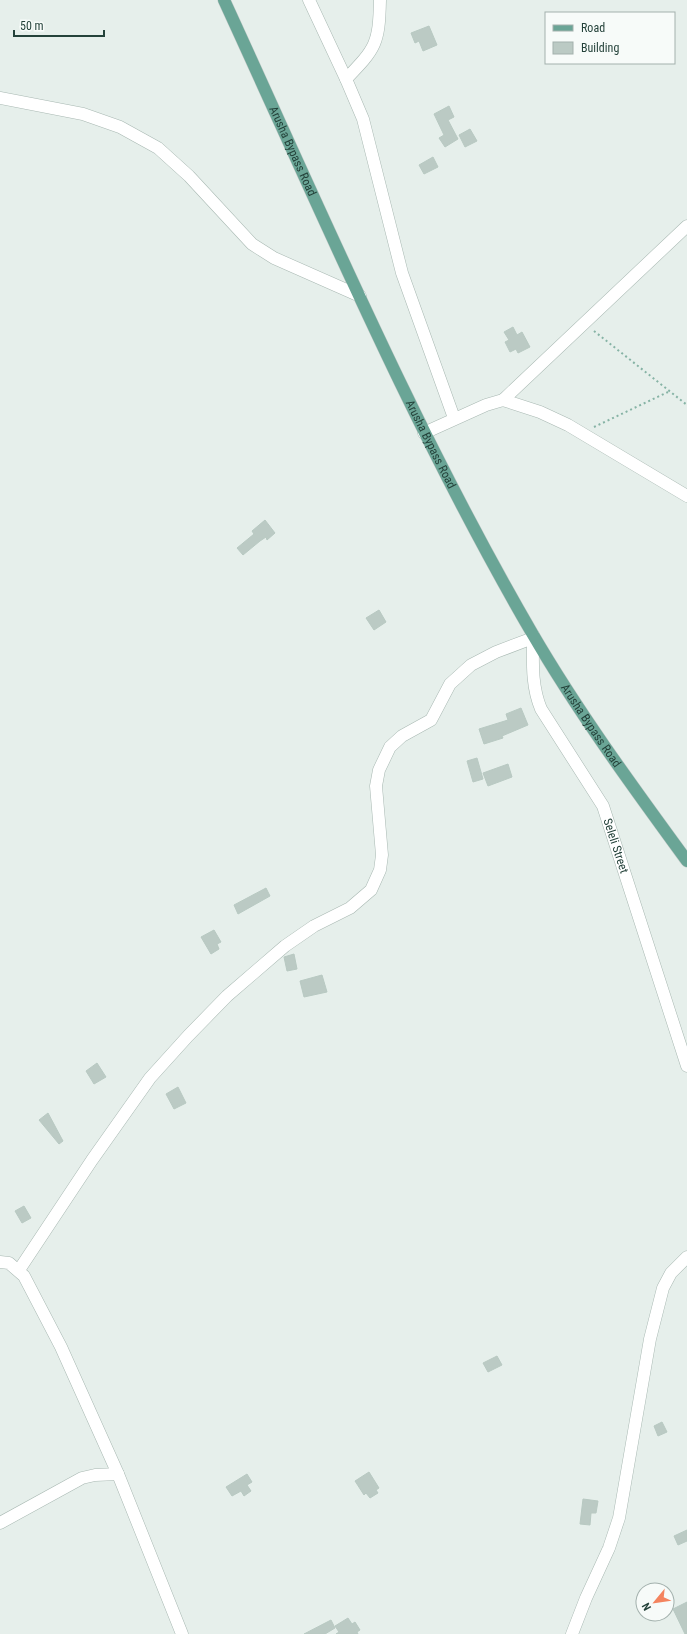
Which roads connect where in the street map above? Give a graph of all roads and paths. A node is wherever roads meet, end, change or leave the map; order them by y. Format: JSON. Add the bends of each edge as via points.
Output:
{"nodes":[{"id":1,"x":224,"y":0,"type":"edge"},
{"id":2,"x":309,"y":0,"type":"edge"},
{"id":3,"x":380,"y":0,"type":"edge"},
{"id":4,"x":346,"y":78,"type":"junction"},
{"id":5,"x":0,"y":98,"type":"edge"},
{"id":6,"x":686,"y":227,"type":"edge"},
{"id":7,"x":360,"y":296,"type":"junction"},
{"id":8,"x":583,"y":322,"type":"junction"},
{"id":9,"x":668,"y":392,"type":"junction"},
{"id":10,"x":503,"y":400,"type":"junction"},
{"id":11,"x":687,"y":405,"type":"edge"},
{"id":12,"x":454,"y":418,"type":"junction"},
{"id":13,"x":424,"y":433,"type":"junction"},
{"id":14,"x":580,"y":433,"type":"junction"},
{"id":15,"x":687,"y":496,"type":"edge"},
{"id":16,"x":533,"y":637,"type":"junction"},
{"id":17,"x":687,"y":861,"type":"edge"},
{"id":18,"x":687,"y":1066,"type":"edge"},
{"id":19,"x":687,"y":1258,"type":"edge"},
{"id":20,"x":0,"y":1262,"type":"edge"},
{"id":21,"x":19,"y":1270,"type":"junction"},
{"id":22,"x":118,"y":1474,"type":"junction"},
{"id":23,"x":0,"y":1523,"type":"edge"},
{"id":24,"x":182,"y":1634,"type":"edge"},
{"id":25,"x":572,"y":1634,"type":"edge"}],
"edges":[{"from":1,"to":7,"type":"main road","name":"Arusha Bypass Road"},
{"from":2,"to":4,"type":"street"},
{"from":3,"to":4,"type":"street","via":[[380,27],[376,43]]},
{"from":4,"to":12,"type":"street","via":[[363,119],[402,273]]},
{"from":5,"to":7,"type":"street","via":[[83,114],[120,127],[158,148],[189,176],[252,244],[274,258]]},
{"from":6,"to":8,"type":"street"},
{"from":7,"to":13,"type":"main road","name":"Arusha Bypass Road"},
{"from":8,"to":9,"type":"path"},
{"from":8,"to":10,"type":"street"},
{"from":9,"to":11,"type":"path"},
{"from":9,"to":14,"type":"path"},
{"from":10,"to":12,"type":"street"},
{"from":10,"to":14,"type":"street","via":[[540,412]]},
{"from":12,"to":13,"type":"street"},
{"from":13,"to":16,"type":"main road","name":"Arusha Bypass Road"},
{"from":14,"to":15,"type":"street"},
{"from":16,"to":17,"type":"main road","name":"Arusha Bypass Road","via":[[588,721]]},
{"from":16,"to":18,"type":"street","name":"Seleli Street","via":[[533,684],[537,698],[541,709],[603,806]]},
{"from":16,"to":21,"type":"street","via":[[471,665],[450,684],[431,720],[402,736],[390,747],[379,770],[376,786],[382,855],[380,870],[371,890],[350,908],[314,926],[285,946],[227,996],[188,1036],[150,1078]]},
{"from":19,"to":25,"type":"street","via":[[671,1273],[663,1288],[650,1339],[619,1518]]},
{"from":20,"to":21,"type":"street","via":[[9,1263]]},
{"from":21,"to":22,"type":"street","via":[[62,1347]]},
{"from":22,"to":23,"type":"street","via":[[82,1478]]},
{"from":22,"to":24,"type":"street"}]}
